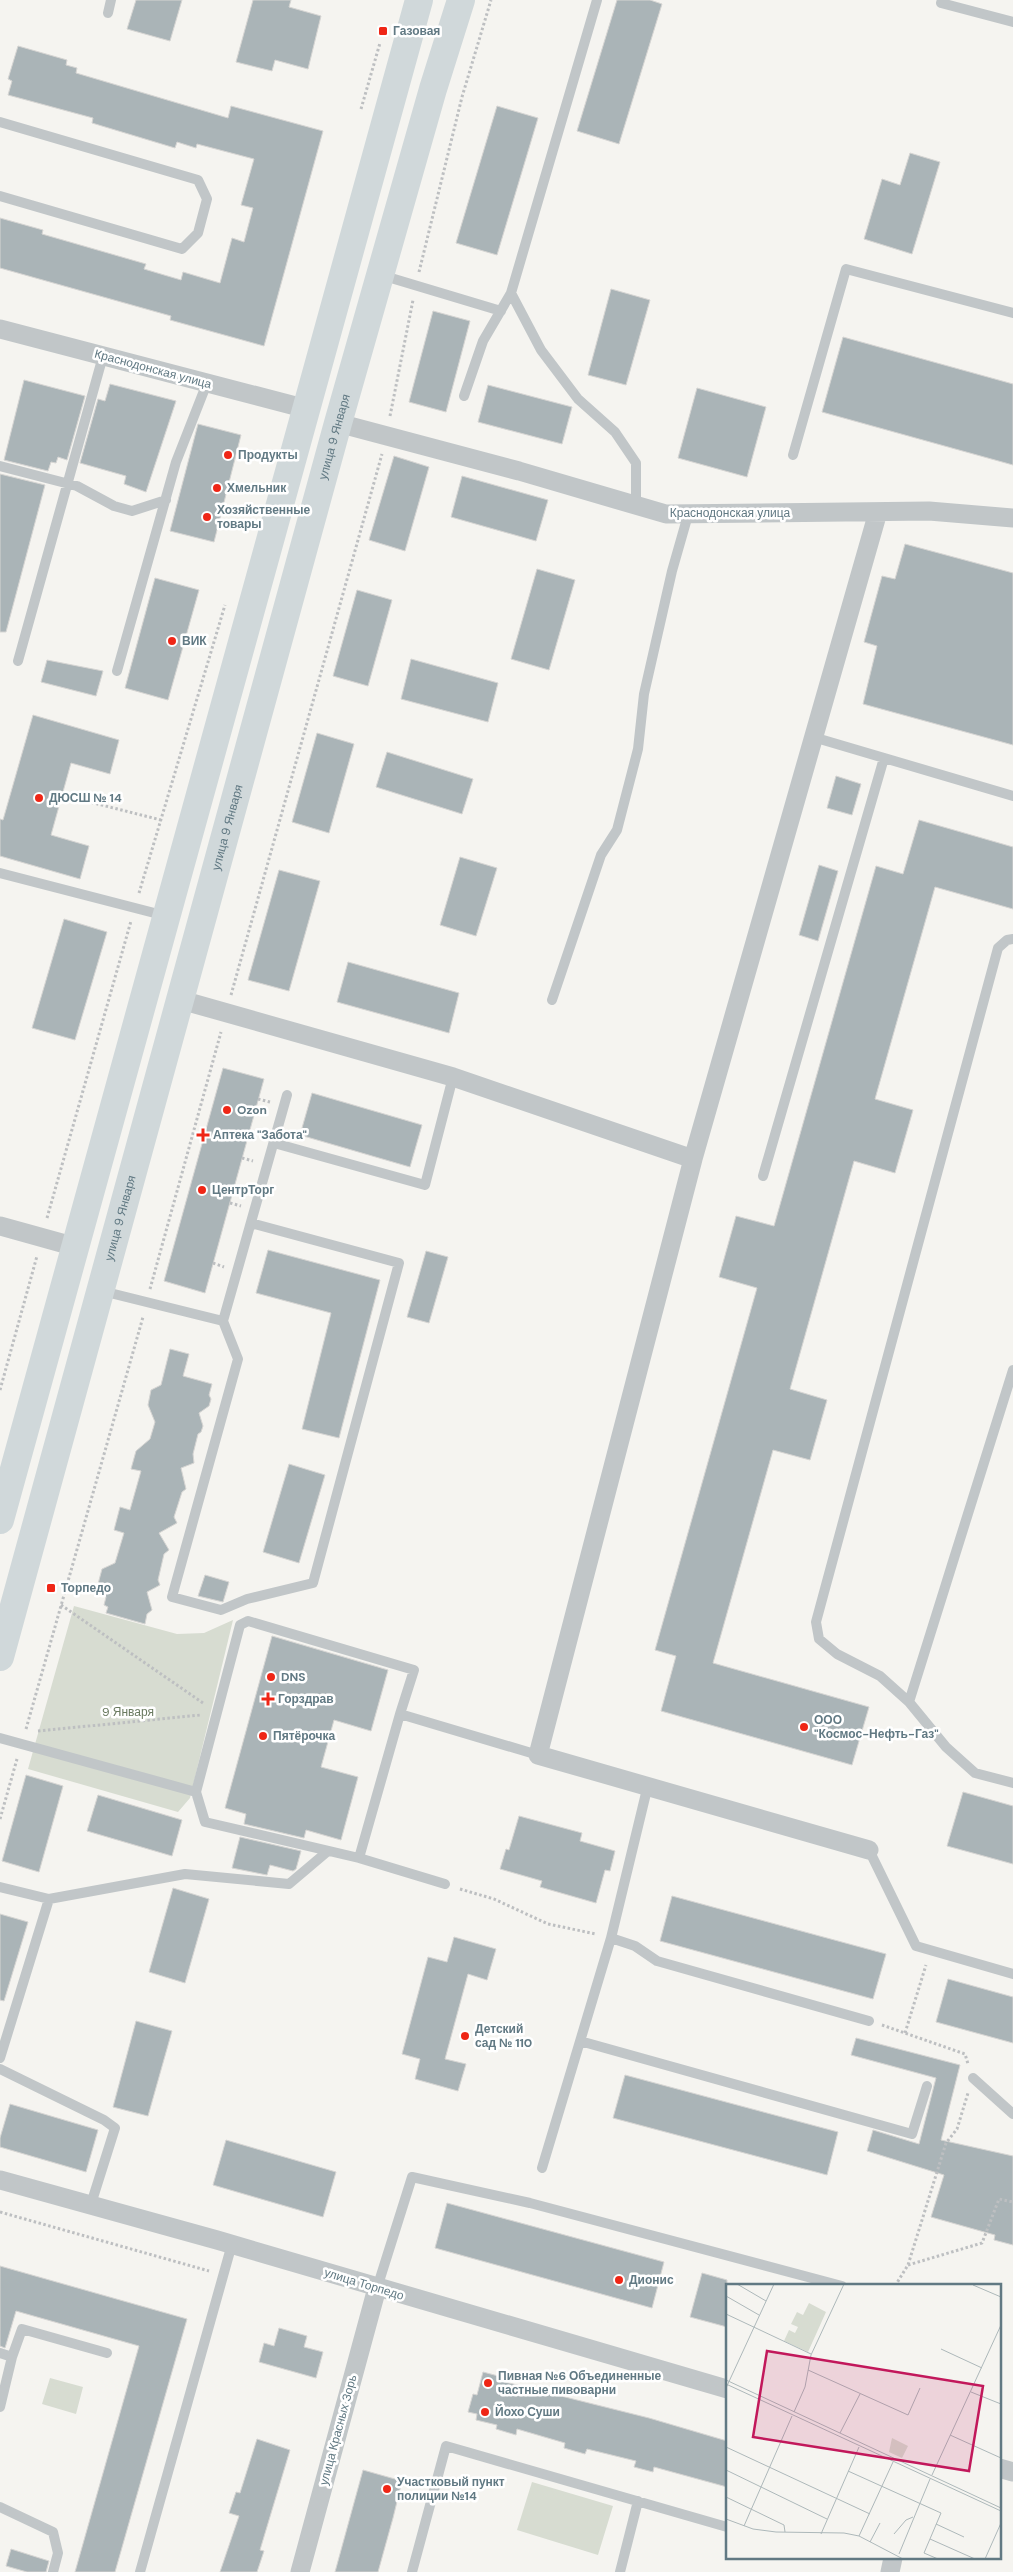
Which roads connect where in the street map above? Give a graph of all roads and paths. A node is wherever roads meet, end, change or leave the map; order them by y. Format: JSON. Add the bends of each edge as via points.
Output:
{"nodes":[{"id":1,"x":111,"y":0,"type":"edge"},
{"id":2,"x":419,"y":0,"type":"edge"},
{"id":3,"x":461,"y":0,"type":"edge"},
{"id":4,"x":492,"y":0,"type":"edge"},
{"id":5,"x":597,"y":0,"type":"edge"},
{"id":6,"x":942,"y":0,"type":"edge"},
{"id":7,"x":108,"y":13,"type":"dead end"},
{"id":8,"x":1013,"y":22,"type":"edge"},
{"id":9,"x":371,"y":72,"type":"dead end"},
{"id":10,"x":359,"y":119,"type":"dead end"},
{"id":11,"x":0,"y":122,"type":"edge"},
{"id":12,"x":0,"y":196,"type":"edge"},
{"id":13,"x":380,"y":274,"type":"junction"},
{"id":14,"x":415,"y":286,"type":"junction"},
{"id":15,"x":511,"y":293,"type":"junction"},
{"id":16,"x":501,"y":311,"type":"junction"},
{"id":17,"x":1013,"y":313,"type":"edge"},
{"id":18,"x":0,"y":329,"type":"edge"},
{"id":19,"x":103,"y":356,"type":"junction"},
{"id":20,"x":207,"y":383,"type":"junction"},
{"id":21,"x":464,"y":396,"type":"dead end"},
{"id":22,"x":307,"y":409,"type":"junction"},
{"id":23,"x":338,"y":423,"type":"junction"},
{"id":24,"x":386,"y":438,"type":"junction"},
{"id":25,"x":793,"y":455,"type":"dead end"},
{"id":26,"x":0,"y":466,"type":"edge"},
{"id":27,"x":67,"y":483,"type":"junction"},
{"id":28,"x":166,"y":500,"type":"junction"},
{"id":29,"x":636,"y":505,"type":"junction"},
{"id":30,"x":878,"y":512,"type":"junction"},
{"id":31,"x":688,"y":515,"type":"junction"},
{"id":32,"x":1013,"y":518,"type":"edge"},
{"id":33,"x":225,"y":602,"type":"dead end"},
{"id":34,"x":18,"y":662,"type":"dead end"},
{"id":35,"x":117,"y":670,"type":"dead end"},
{"id":36,"x":813,"y":737,"type":"junction"},
{"id":37,"x":884,"y":758,"type":"junction"},
{"id":38,"x":62,"y":795,"type":"dead end"},
{"id":39,"x":1013,"y":796,"type":"edge"},
{"id":40,"x":161,"y":820,"type":"junction"},
{"id":41,"x":0,"y":873,"type":"edge"},
{"id":42,"x":135,"y":908,"type":"junction"},
{"id":43,"x":167,"y":916,"type":"junction"},
{"id":44,"x":1013,"y":940,"type":"edge"},
{"id":45,"x":181,"y":1000,"type":"junction"},
{"id":46,"x":552,"y":1000,"type":"dead end"},
{"id":47,"x":227,"y":1012,"type":"junction"},
{"id":48,"x":453,"y":1077,"type":"junction"},
{"id":49,"x":287,"y":1095,"type":"dead end"},
{"id":50,"x":274,"y":1143,"type":"junction"},
{"id":51,"x":693,"y":1159,"type":"junction"},
{"id":52,"x":763,"y":1176,"type":"dead end"},
{"id":53,"x":251,"y":1222,"type":"junction"},
{"id":54,"x":0,"y":1226,"type":"edge"},
{"id":55,"x":42,"y":1237,"type":"junction"},
{"id":56,"x":76,"y":1247,"type":"junction"},
{"id":57,"x":100,"y":1291,"type":"junction"},
{"id":58,"x":147,"y":1302,"type":"junction"},
{"id":59,"x":223,"y":1321,"type":"junction"},
{"id":60,"x":1013,"y":1370,"type":"edge"},
{"id":61,"x":0,"y":1390,"type":"edge"},
{"id":62,"x":0,"y":1520,"type":"edge"},
{"id":63,"x":61,"y":1605,"type":"junction"},
{"id":64,"x":0,"y":1657,"type":"edge"},
{"id":65,"x":909,"y":1702,"type":"junction"},
{"id":66,"x":218,"y":1713,"type":"junction"},
{"id":67,"x":400,"y":1714,"type":"junction"},
{"id":68,"x":0,"y":1738,"type":"edge"},
{"id":69,"x":21,"y":1743,"type":"junction"},
{"id":70,"x":538,"y":1755,"type":"junction"},
{"id":71,"x":1013,"y":1783,"type":"edge"},
{"id":72,"x":648,"y":1785,"type":"junction"},
{"id":73,"x":196,"y":1792,"type":"junction"},
{"id":74,"x":0,"y":1819,"type":"edge"},
{"id":75,"x":870,"y":1850,"type":"joint"},
{"id":76,"x":328,"y":1851,"type":"junction"},
{"id":77,"x":360,"y":1858,"type":"junction"},
{"id":78,"x":445,"y":1884,"type":"joint"},
{"id":79,"x":0,"y":1887,"type":"edge"},
{"id":80,"x":49,"y":1899,"type":"junction"},
{"id":81,"x":611,"y":1938,"type":"junction"},
{"id":82,"x":930,"y":1950,"type":"junction"},
{"id":83,"x":1013,"y":1974,"type":"edge"},
{"id":84,"x":869,"y":2021,"type":"joint"},
{"id":85,"x":905,"y":2033,"type":"junction"},
{"id":86,"x":580,"y":2041,"type":"junction"},
{"id":87,"x":0,"y":2058,"type":"edge"},
{"id":88,"x":0,"y":2069,"type":"edge"},
{"id":89,"x":973,"y":2078,"type":"junction"},
{"id":90,"x":927,"y":2086,"type":"dead end"},
{"id":91,"x":1013,"y":2114,"type":"edge"},
{"id":92,"x":542,"y":2168,"type":"dead end"},
{"id":93,"x":0,"y":2180,"type":"edge"},
{"id":94,"x":1013,"y":2202,"type":"edge"},
{"id":95,"x":90,"y":2204,"type":"junction"},
{"id":96,"x":0,"y":2212,"type":"edge"},
{"id":97,"x":232,"y":2244,"type":"junction"},
{"id":98,"x":908,"y":2265,"type":"junction"},
{"id":99,"x":222,"y":2275,"type":"junction"},
{"id":100,"x":834,"y":2284,"type":"edge"},
{"id":101,"x":896,"y":2284,"type":"edge"},
{"id":102,"x":376,"y":2288,"type":"junction"},
{"id":103,"x":0,"y":2353,"type":"edge"},
{"id":104,"x":107,"y":2353,"type":"dead end"},
{"id":105,"x":12,"y":2357,"type":"junction"},
{"id":106,"x":726,"y":2389,"type":"edge"},
{"id":107,"x":0,"y":2407,"type":"edge"},
{"id":108,"x":1000,"y":2468,"type":"edge"},
{"id":109,"x":1013,"y":2472,"type":"edge"},
{"id":110,"x":638,"y":2501,"type":"junction"},
{"id":111,"x":0,"y":2507,"type":"edge"},
{"id":112,"x":726,"y":2527,"type":"edge"},
{"id":113,"x":53,"y":2572,"type":"edge"},
{"id":114,"x":140,"y":2572,"type":"edge"},
{"id":115,"x":300,"y":2572,"type":"edge"},
{"id":116,"x":412,"y":2572,"type":"edge"},
{"id":117,"x":620,"y":2572,"type":"edge"}],
"edges":[{"from":1,"to":7,"type":"lane"},
{"from":2,"to":22,"type":"main road"},
{"from":3,"to":13,"type":"main road","name":"улица 9 Января"},
{"from":4,"to":14,"type":"path","via":[[462,97]]},
{"from":5,"to":15,"type":"lane"},
{"from":6,"to":8,"type":"lane","via":[[941,3]]},
{"from":9,"to":10,"type":"path"},
{"from":11,"to":12,"type":"lane","via":[[198,180],[207,199],[198,233],[182,249]]},
{"from":13,"to":14,"type":"lane"},
{"from":13,"to":23,"type":"main road","name":"улица 9 Января"},
{"from":14,"to":16,"type":"lane"},
{"from":14,"to":24,"type":"path"},
{"from":15,"to":16,"type":"lane"},
{"from":15,"to":29,"type":"lane","via":[[541,350],[578,399],[615,432],[636,463]]},
{"from":16,"to":21,"type":"lane","via":[[483,341]]},
{"from":17,"to":25,"type":"lane","via":[[846,269]]},
{"from":18,"to":19,"type":"street","name":"Краснодонская улица"},
{"from":19,"to":20,"type":"street","name":"Краснодонская улица"},
{"from":19,"to":27,"type":"lane"},
{"from":20,"to":22,"type":"street","name":"Краснодонская улица"},
{"from":20,"to":28,"type":"lane","via":[[176,462]]},
{"from":22,"to":43,"type":"main road"},
{"from":23,"to":24,"type":"street","name":"Краснодонская улица"},
{"from":23,"to":45,"type":"main road","name":"улица 9 Января"},
{"from":24,"to":29,"type":"street","name":"Краснодонская улица","via":[[519,471]]},
{"from":24,"to":47,"type":"path"},
{"from":26,"to":27,"type":"lane"},
{"from":27,"to":28,"type":"lane","via":[[114,506],[132,511]]},
{"from":27,"to":34,"type":"lane"},
{"from":28,"to":35,"type":"lane"},
{"from":29,"to":31,"type":"street","name":"Краснодонская улица","via":[[666,514]]},
{"from":30,"to":31,"type":"street","name":"Краснодонская улица"},
{"from":30,"to":32,"type":"street","name":"Краснодонская улица","via":[[929,511]]},
{"from":30,"to":36,"type":"street"},
{"from":31,"to":46,"type":"lane","via":[[648,675],[638,749],[617,830],[602,855]]},
{"from":33,"to":40,"type":"path"},
{"from":36,"to":37,"type":"lane"},
{"from":36,"to":51,"type":"street"},
{"from":37,"to":39,"type":"lane"},
{"from":37,"to":52,"type":"lane"},
{"from":38,"to":40,"type":"path"},
{"from":40,"to":42,"type":"path"},
{"from":41,"to":42,"type":"lane"},
{"from":42,"to":43,"type":"lane"},
{"from":42,"to":55,"type":"path"},
{"from":43,"to":56,"type":"main road"},
{"from":44,"to":65,"type":"lane","via":[[1007,940],[998,948],[816,1622],[819,1639],[837,1654],[880,1676]]},
{"from":45,"to":47,"type":"street"},
{"from":45,"to":57,"type":"main road","name":"улица 9 Января"},
{"from":47,"to":48,"type":"street"},
{"from":47,"to":58,"type":"path"},
{"from":48,"to":50,"type":"lane","via":[[425,1185]]},
{"from":48,"to":51,"type":"street"},
{"from":49,"to":50,"type":"lane"},
{"from":50,"to":53,"type":"lane"},
{"from":51,"to":70,"type":"street"},
{"from":53,"to":59,"type":"lane"},
{"from":53,"to":59,"type":"lane","via":[[399,1262],[313,1582],[247,1599],[221,1610],[172,1597],[238,1358]]},
{"from":54,"to":55,"type":"street"},
{"from":55,"to":56,"type":"street"},
{"from":55,"to":61,"type":"path"},
{"from":56,"to":62,"type":"main road"},
{"from":57,"to":58,"type":"lane"},
{"from":57,"to":64,"type":"main road","name":"улица 9 Января"},
{"from":58,"to":59,"type":"lane"},
{"from":58,"to":63,"type":"path"},
{"from":60,"to":65,"type":"lane"},
{"from":63,"to":66,"type":"path"},
{"from":63,"to":66,"type":"path","via":[[25,1732]]},
{"from":65,"to":71,"type":"lane","via":[[946,1748],[976,1773]]},
{"from":66,"to":67,"type":"lane","via":[[240,1625],[248,1621],[414,1670]]},
{"from":66,"to":73,"type":"lane"},
{"from":67,"to":70,"type":"lane"},
{"from":67,"to":77,"type":"lane"},
{"from":68,"to":69,"type":"lane"},
{"from":69,"to":73,"type":"lane"},
{"from":69,"to":74,"type":"path"},
{"from":70,"to":72,"type":"street"},
{"from":72,"to":75,"type":"street"},
{"from":72,"to":81,"type":"lane"},
{"from":73,"to":76,"type":"lane","via":[[206,1822]]},
{"from":75,"to":82,"type":"lane","via":[[916,1946]]},
{"from":76,"to":77,"type":"lane"},
{"from":76,"to":80,"type":"lane","via":[[289,1884],[185,1874]]},
{"from":77,"to":78,"type":"lane"},
{"from":78,"to":81,"type":"path","via":[[494,1899],[548,1924]]},
{"from":79,"to":80,"type":"lane"},
{"from":80,"to":87,"type":"lane"},
{"from":81,"to":84,"type":"lane","via":[[635,1946],[657,1961]]},
{"from":81,"to":86,"type":"lane"},
{"from":82,"to":83,"type":"lane"},
{"from":82,"to":85,"type":"path"},
{"from":84,"to":85,"type":"path"},
{"from":85,"to":89,"type":"path","via":[[965,2054]]},
{"from":86,"to":90,"type":"lane","via":[[912,2134]]},
{"from":86,"to":92,"type":"lane"},
{"from":88,"to":95,"type":"lane","via":[[115,2128]]},
{"from":89,"to":91,"type":"lane"},
{"from":89,"to":98,"type":"path","via":[[957,2129],[946,2142]]},
{"from":93,"to":95,"type":"street","name":"улица Торпедо"},
{"from":94,"to":98,"type":"path","via":[[999,2199],[982,2242]]},
{"from":95,"to":97,"type":"street","name":"улица Торпедо"},
{"from":96,"to":99,"type":"path"},
{"from":97,"to":99,"type":"lane"},
{"from":97,"to":102,"type":"street","name":"улица Торпедо"},
{"from":98,"to":101,"type":"path"},
{"from":99,"to":114,"type":"lane"},
{"from":100,"to":102,"type":"lane","via":[[530,2203],[412,2177]]},
{"from":102,"to":106,"type":"street","name":"улица Торпедо"},
{"from":102,"to":115,"type":"street","name":"улица Красных Зорь"},
{"from":103,"to":105,"type":"lane"},
{"from":104,"to":105,"type":"lane","via":[[22,2329]]},
{"from":105,"to":107,"type":"lane"},
{"from":108,"to":109,"type":"street"},
{"from":110,"to":112,"type":"lane"},
{"from":110,"to":116,"type":"lane","via":[[446,2446]]},
{"from":110,"to":117,"type":"lane"},
{"from":111,"to":113,"type":"lane","via":[[52,2532],[58,2553]]}]}
